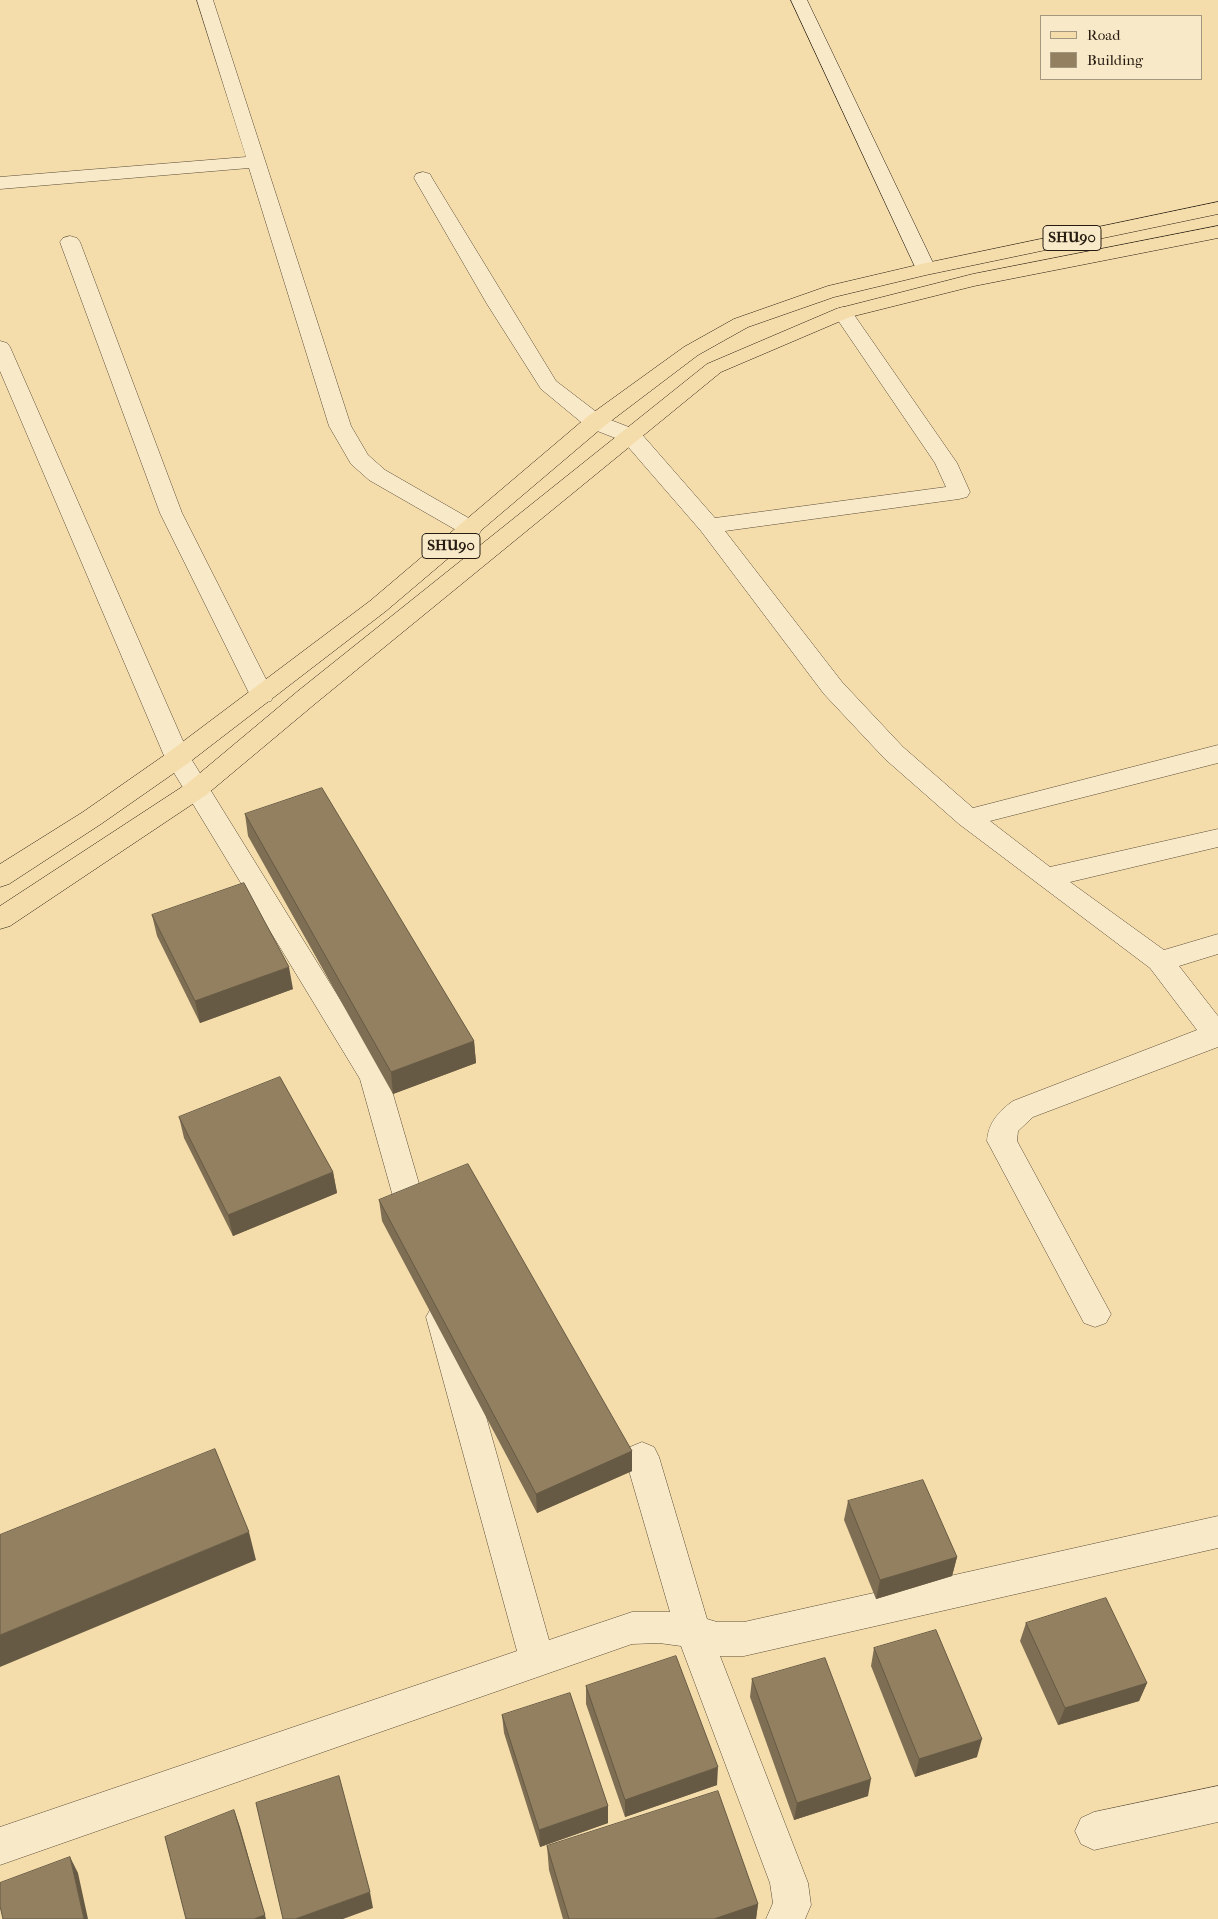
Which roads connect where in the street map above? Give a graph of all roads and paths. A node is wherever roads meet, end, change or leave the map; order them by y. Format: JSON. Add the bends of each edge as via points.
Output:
{"nodes":[{"id":1,"x":205,"y":0,"type":"edge"},
{"id":2,"x":799,"y":0,"type":"edge"},
{"id":3,"x":254,"y":162,"type":"junction"},
{"id":4,"x":423,"y":178,"type":"dead end"},
{"id":5,"x":0,"y":183,"type":"edge"},
{"id":6,"x":1218,"y":208,"type":"edge"},
{"id":7,"x":1218,"y":232,"type":"edge"},
{"id":8,"x":70,"y":242,"type":"dead end"},
{"id":9,"x":926,"y":268,"type":"junction"},
{"id":10,"x":843,"y":313,"type":"junction"},
{"id":11,"x":0,"y":348,"type":"edge"},
{"id":12,"x":595,"y":422,"type":"junction"},
{"id":13,"x":631,"y":436,"type":"junction"},
{"id":14,"x":709,"y":526,"type":"junction"},
{"id":15,"x":471,"y":529,"type":"junction"},
{"id":16,"x":262,"y":695,"type":"junction"},
{"id":17,"x":1218,"y":754,"type":"edge"},
{"id":18,"x":178,"y":758,"type":"junction"},
{"id":19,"x":197,"y":789,"type":"junction"},
{"id":20,"x":968,"y":818,"type":"junction"},
{"id":21,"x":1218,"y":838,"type":"edge"},
{"id":22,"x":2,"y":870,"type":"edge"},
{"id":23,"x":1046,"y":878,"type":"junction"},
{"id":24,"x":0,"y":919,"type":"edge"},
{"id":25,"x":1218,"y":944,"type":"edge"},
{"id":26,"x":1160,"y":962,"type":"junction"},
{"id":27,"x":1217,"y":1035,"type":"edge"},
{"id":28,"x":422,"y":1249,"type":"edge"},
{"id":29,"x":433,"y":1287,"type":"edge"},
{"id":30,"x":1094,"y":1314,"type":"dead end"},
{"id":31,"x":642,"y":1457,"type":"dead end"},
{"id":32,"x":1218,"y":1532,"type":"edge"},
{"id":33,"x":693,"y":1631,"type":"junction"},
{"id":34,"x":537,"y":1660,"type":"junction"},
{"id":35,"x":1218,"y":1804,"type":"edge"},
{"id":36,"x":1094,"y":1832,"type":"dead end"},
{"id":37,"x":0,"y":1846,"type":"edge"},
{"id":38,"x":785,"y":1919,"type":"edge"}],
"edges":[{"from":1,"to":3,"type":"street"},
{"from":2,"to":9,"type":"street"},
{"from":3,"to":5,"type":"street"},
{"from":3,"to":15,"type":"street","via":[[340,426],[359,459],[377,475]]},
{"from":4,"to":12,"type":"street","via":[[548,385]]},
{"from":6,"to":9,"type":"main road","number":"SHU90"},
{"from":7,"to":10,"type":"main road","via":[[973,280]]},
{"from":8,"to":16,"type":"street","via":[[171,512]]},
{"from":9,"to":12,"type":"main road","number":"SHU90","via":[[828,292],[741,323],[691,351]]},
{"from":10,"to":13,"type":"main road","via":[[714,368]]},
{"from":10,"to":14,"type":"street","via":[[946,463],[959,492]]},
{"from":11,"to":18,"type":"street"},
{"from":12,"to":13,"type":"street"},
{"from":12,"to":15,"type":"main road","number":"SHU90"},
{"from":13,"to":14,"type":"street"},
{"from":13,"to":19,"type":"main road"},
{"from":14,"to":20,"type":"street","via":[[833,688],[894,753]]},
{"from":15,"to":16,"type":"main road","number":"SHU90"},
{"from":16,"to":18,"type":"main road","number":"SHU90"},
{"from":17,"to":20,"type":"street"},
{"from":18,"to":19,"type":"street"},
{"from":18,"to":22,"type":"main road","number":"SHU90"},
{"from":19,"to":24,"type":"main road"},
{"from":19,"to":28,"type":"street","via":[[374,1077]]},
{"from":20,"to":23,"type":"street"},
{"from":21,"to":23,"type":"street"},
{"from":23,"to":26,"type":"street"},
{"from":25,"to":26,"type":"street"},
{"from":26,"to":27,"type":"street"},
{"from":27,"to":30,"type":"street","via":[[1023,1109],[1010,1118],[1002,1130],[1002,1141]]},
{"from":29,"to":34,"type":"street"},
{"from":31,"to":33,"type":"street"},
{"from":32,"to":33,"type":"street","via":[[744,1639],[717,1639]]},
{"from":33,"to":34,"type":"street","via":[[632,1628]]},
{"from":33,"to":38,"type":"street","via":[[790,1883],[792,1906]]},
{"from":34,"to":37,"type":"street"},
{"from":35,"to":36,"type":"street"}]}
